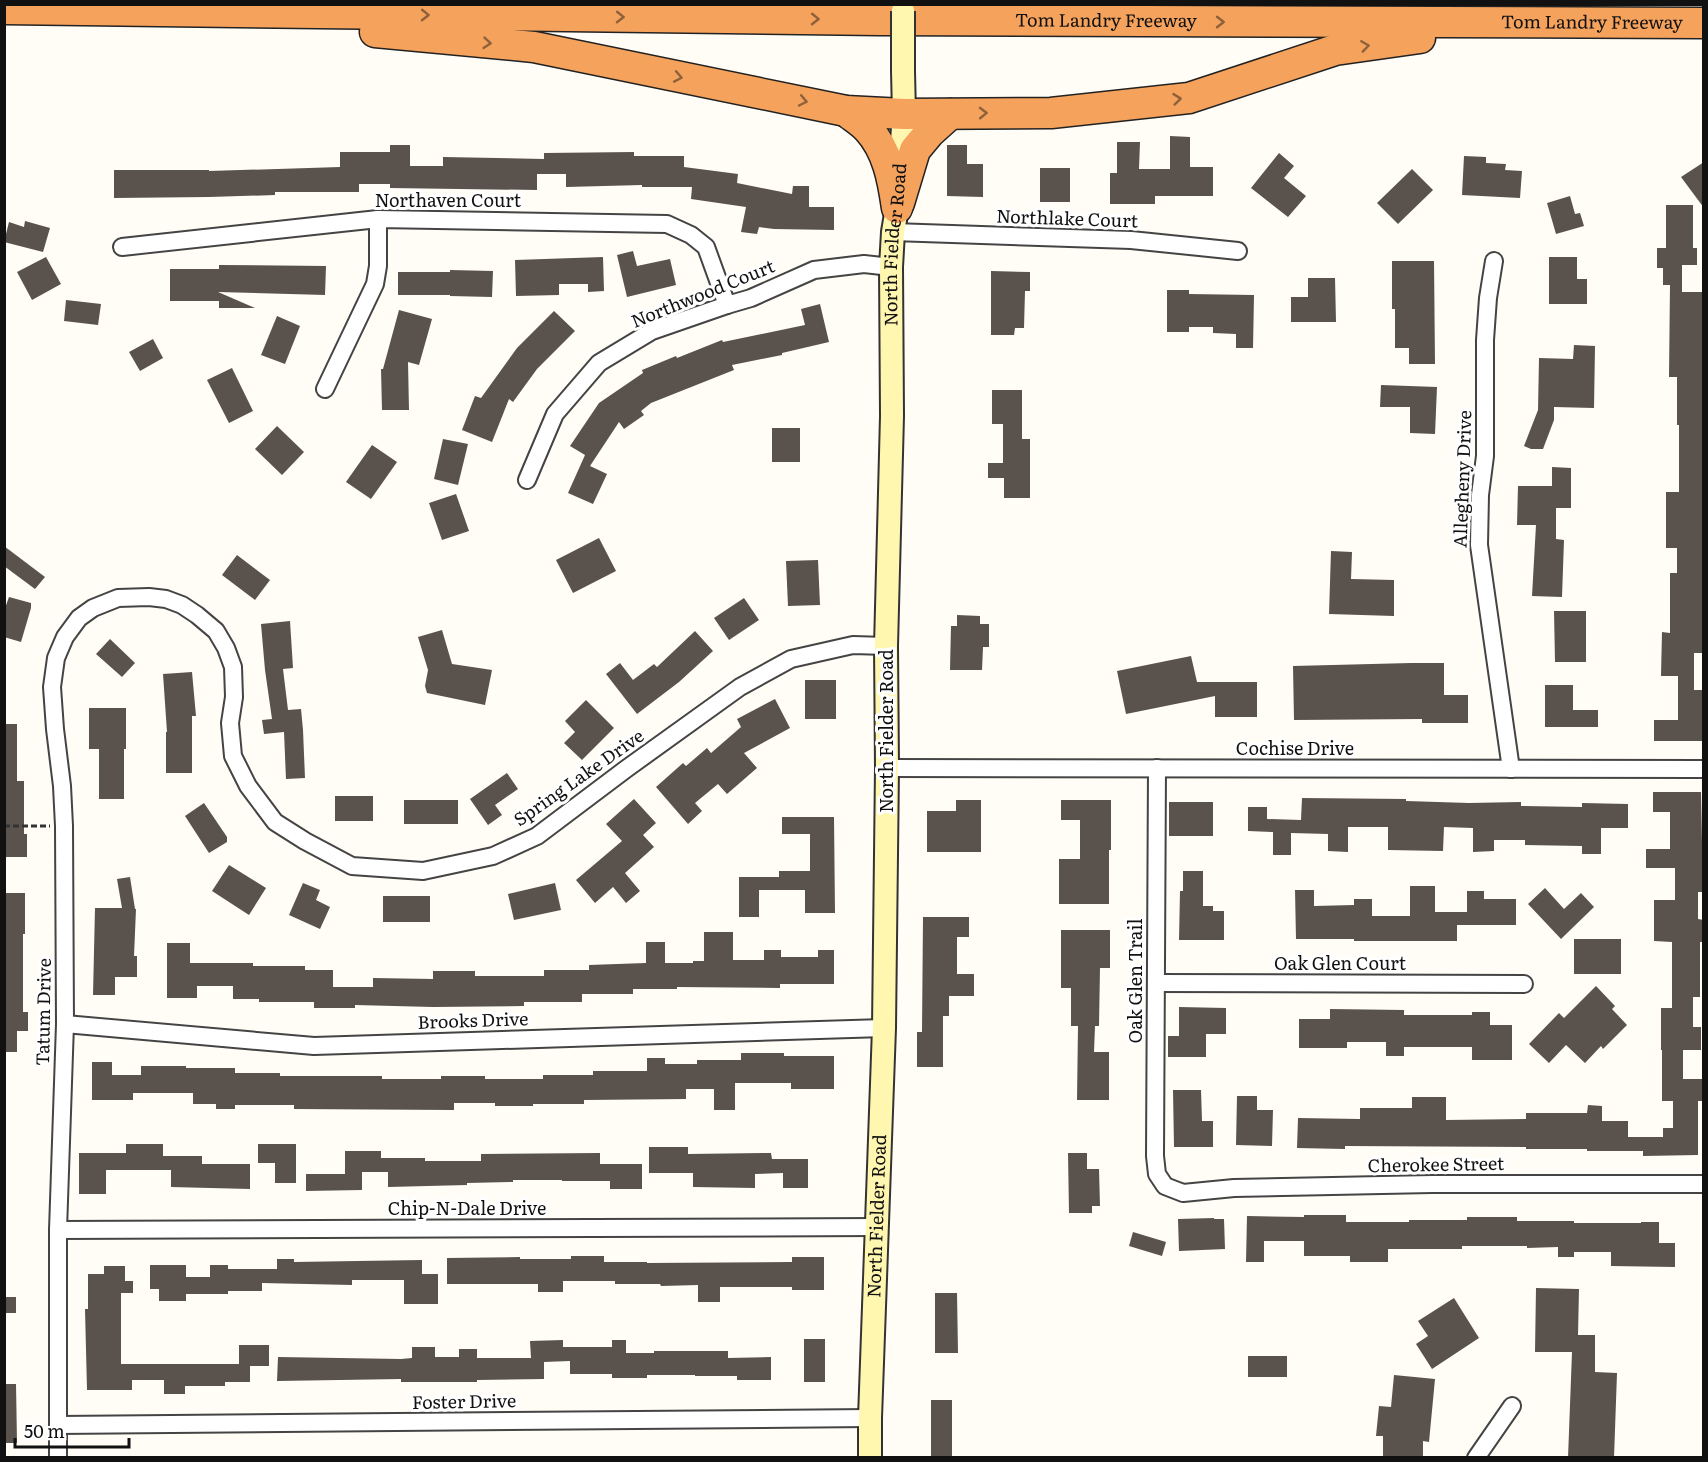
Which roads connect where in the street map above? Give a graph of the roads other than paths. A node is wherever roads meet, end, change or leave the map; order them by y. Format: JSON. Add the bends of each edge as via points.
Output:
{"nodes":[{"id":1,"x":903,"y":4,"type":"edge"},
{"id":2,"x":4,"y":9,"type":"edge"},
{"id":3,"x":199,"y":12,"type":"junction"},
{"id":4,"x":1702,"y":23,"type":"edge"},
{"id":5,"x":846,"y":111,"type":"junction"},
{"id":6,"x":904,"y":114,"type":"junction"},
{"id":7,"x":950,"y":114,"type":"junction"},
{"id":8,"x":378,"y":219,"type":"junction"},
{"id":9,"x":895,"y":220,"type":"junction"},
{"id":10,"x":122,"y":247,"type":"dead end"},
{"id":11,"x":1238,"y":251,"type":"dead end"},
{"id":12,"x":1494,"y":261,"type":"dead end"},
{"id":13,"x":891,"y":267,"type":"junction"},
{"id":14,"x":726,"y":305,"type":"junction"},
{"id":15,"x":325,"y":389,"type":"dead end"},
{"id":16,"x":527,"y":480,"type":"dead end"},
{"id":17,"x":118,"y":598,"type":"joint"},
{"id":18,"x":886,"y":646,"type":"junction"},
{"id":19,"x":887,"y":768,"type":"junction"},
{"id":20,"x":1157,"y":768,"type":"junction"},
{"id":21,"x":1510,"y":769,"type":"junction"},
{"id":22,"x":1704,"y":769,"type":"edge"},
{"id":23,"x":1156,"y":983,"type":"junction"},
{"id":24,"x":1524,"y":984,"type":"dead end"},
{"id":25,"x":65,"y":1024,"type":"junction"},
{"id":26,"x":884,"y":1028,"type":"junction"},
{"id":27,"x":1704,"y":1184,"type":"edge"},
{"id":28,"x":1169,"y":1189,"type":"joint"},
{"id":29,"x":877,"y":1227,"type":"junction"},
{"id":30,"x":58,"y":1230,"type":"junction"},
{"id":31,"x":1512,"y":1406,"type":"dead end"},
{"id":32,"x":870,"y":1418,"type":"junction"},
{"id":33,"x":58,"y":1425,"type":"junction"},
{"id":34,"x":58,"y":1458,"type":"edge"},
{"id":35,"x":870,"y":1458,"type":"edge"},
{"id":36,"x":1476,"y":1458,"type":"edge"}],
"edges":[{"from":1,"to":6,"type":"main road","name":"North Fielder Road","bridge":true},
{"from":2,"to":3,"type":"highway","name":"Tom Landry Freeway"},
{"from":3,"to":4,"type":"highway","name":"Tom Landry Freeway","one_way":true,"via":[[867,20]]},
{"from":3,"to":5,"type":"highway","one_way":true,"via":[[534,47]]},
{"from":7,"to":4,"type":"highway","one_way":true,"via":[[1051,112],[1189,98],[1335,50],[1438,36]]},
{"from":5,"to":6,"type":"highway"},
{"from":5,"to":9,"type":"highway","via":[[867,128],[880,146],[891,172]]},
{"from":6,"to":7,"type":"highway"},
{"from":6,"to":9,"type":"main road","name":"North Fielder Road"},
{"from":7,"to":9,"type":"highway","via":[[915,150]]},
{"from":8,"to":10,"type":"street","name":"Northaven Court"},
{"from":8,"to":14,"type":"street","name":"Northaven Court","via":[[667,224],[692,235],[706,247]]},
{"from":8,"to":15,"type":"street","via":[[375,284]]},
{"from":9,"to":11,"type":"street","name":"Northlake Court"},
{"from":9,"to":13,"type":"main road","name":"North Fielder Road"},
{"from":12,"to":21,"type":"street","name":"Allegheny Drive","via":[[1485,340],[1485,456],[1479,545]]},
{"from":13,"to":14,"type":"street","name":"Northwood Court","via":[[864,264],[814,270]]},
{"from":13,"to":18,"type":"main road","name":"North Fielder Road"},
{"from":14,"to":16,"type":"street","name":"Northwood Court","via":[[652,331],[599,363],[555,414]]},
{"from":17,"to":18,"type":"street","name":"Spring Lake Drive","via":[[166,599],[182,605],[216,631],[233,667],[233,756],[248,786],[275,822],[352,866],[423,871],[493,856],[537,836],[740,687],[791,659],[853,645]]},
{"from":17,"to":25,"type":"street","name":"Tatum Drive","via":[[79,618],[65,636],[56,658],[52,687],[64,826]]},
{"from":18,"to":19,"type":"main road","name":"North Fielder Road"},
{"from":19,"to":20,"type":"street","name":"Cochise Drive"},
{"from":19,"to":26,"type":"main road","name":"North Fielder Road"},
{"from":20,"to":21,"type":"street","name":"Cochise Drive"},
{"from":20,"to":23,"type":"street","name":"Oak Glen Trail"},
{"from":21,"to":22,"type":"street","name":"Cochise Drive"},
{"from":23,"to":24,"type":"street","name":"Oak Glen Court"},
{"from":23,"to":28,"type":"street","name":"Oak Glen Trail","via":[[1155,1156],[1157,1174]]},
{"from":25,"to":26,"type":"street","name":"Brooks Drive","via":[[314,1046]]},
{"from":25,"to":30,"type":"street","name":"Tatum Drive"},
{"from":26,"to":29,"type":"main road","name":"North Fielder Road"},
{"from":27,"to":28,"type":"street","name":"Cherokee Street","via":[[1432,1184],[1183,1192]]},
{"from":29,"to":30,"type":"street","name":"Chip-N-Dale Drive"},
{"from":29,"to":32,"type":"main road","name":"North Fielder Road"},
{"from":30,"to":33,"type":"street","name":"Tatum Drive"},
{"from":31,"to":36,"type":"street"},
{"from":32,"to":33,"type":"street","name":"Foster Drive"},
{"from":32,"to":35,"type":"main road","name":"North Fielder Road"},
{"from":33,"to":34,"type":"street","name":"Tatum Drive"}]}
